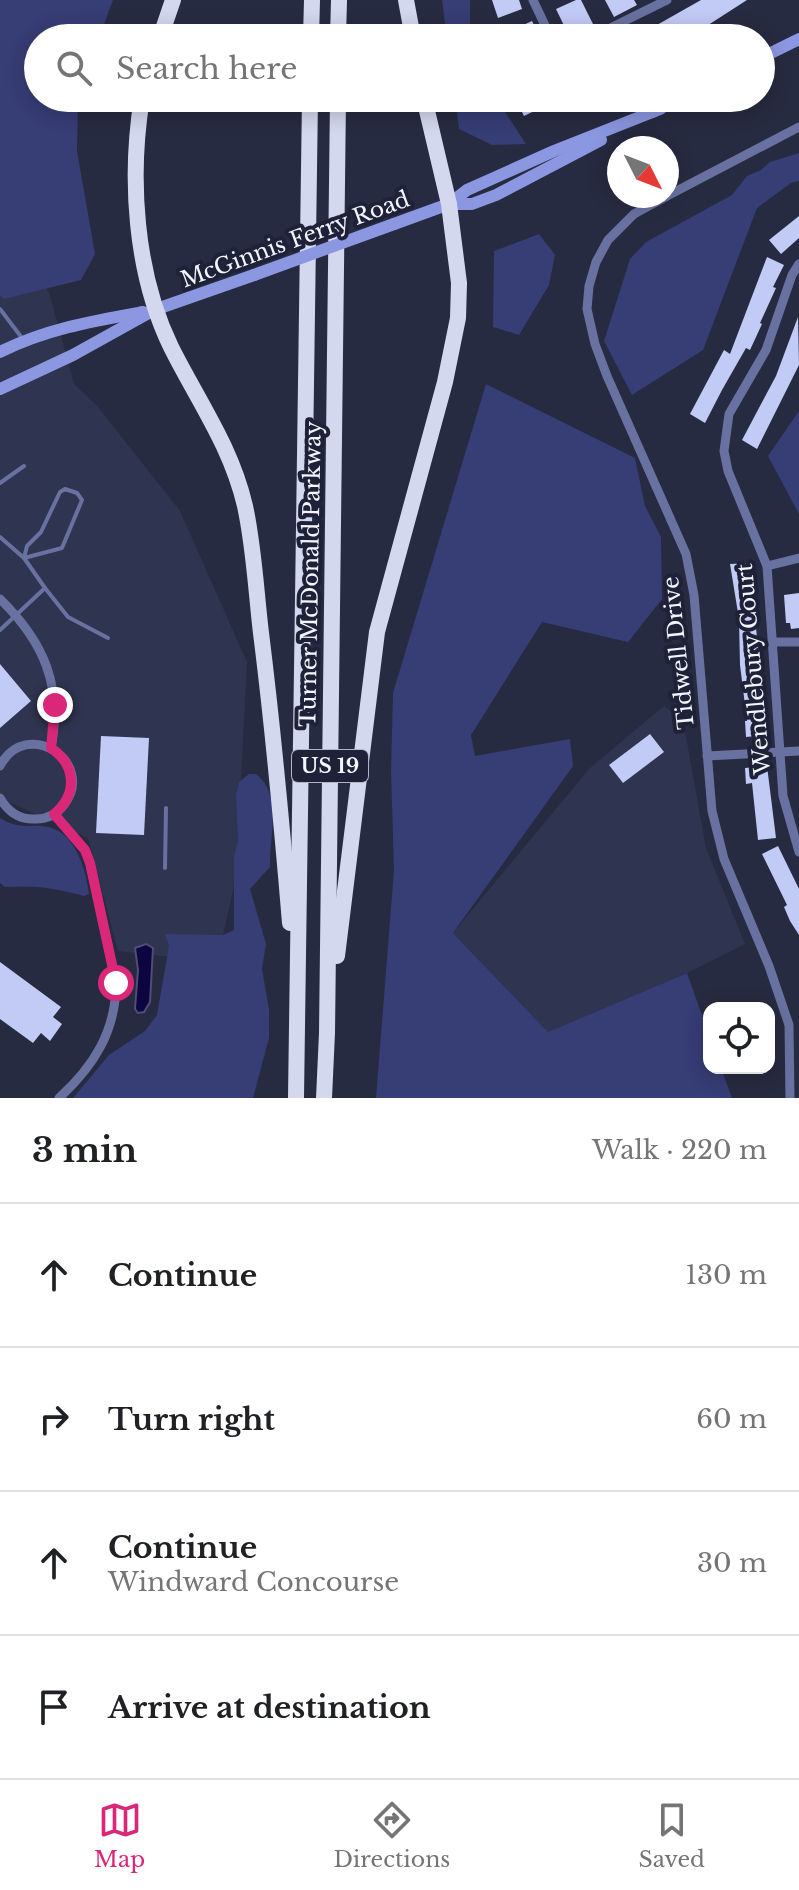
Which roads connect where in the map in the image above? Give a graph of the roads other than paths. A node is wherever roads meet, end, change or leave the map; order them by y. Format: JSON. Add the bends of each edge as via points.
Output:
{"nodes":[{"id":1,"x":173,"y":0,"type":"edge"},
{"id":2,"x":312,"y":0,"type":"edge"},
{"id":3,"x":339,"y":0,"type":"edge"},
{"id":4,"x":406,"y":0,"type":"edge"},
{"id":5,"x":533,"y":0,"type":"edge"},
{"id":6,"x":667,"y":0,"type":"edge"},
{"id":7,"x":653,"y":4,"type":"edge"},
{"id":8,"x":165,"y":24,"type":"edge"},
{"id":9,"x":311,"y":24,"type":"edge"},
{"id":10,"x":338,"y":24,"type":"edge"},
{"id":11,"x":410,"y":24,"type":"edge"},
{"id":12,"x":544,"y":24,"type":"edge"},
{"id":13,"x":616,"y":24,"type":"edge"},
{"id":14,"x":799,"y":39,"type":"edge"},
{"id":15,"x":775,"y":51,"type":"edge"},
{"id":16,"x":140,"y":112,"type":"edge"},
{"id":17,"x":310,"y":112,"type":"edge"},
{"id":18,"x":338,"y":112,"type":"edge"},
{"id":19,"x":427,"y":112,"type":"edge"},
{"id":20,"x":652,"y":112,"type":"edge"},
{"id":21,"x":799,"y":127,"type":"edge"},
{"id":22,"x":679,"y":190,"type":"edge"},
{"id":23,"x":449,"y":204,"type":"junction"},
{"id":24,"x":645,"y":208,"type":"edge"},
{"id":25,"x":799,"y":264,"type":"edge"},
{"id":26,"x":0,"y":309,"type":"edge"},
{"id":27,"x":154,"y":310,"type":"junction"},
{"id":28,"x":23,"y":341,"type":"junction"},
{"id":29,"x":0,"y":352,"type":"edge"},
{"id":30,"x":0,"y":389,"type":"edge"},
{"id":31,"x":24,"y":466,"type":"dead end"},
{"id":32,"x":0,"y":483,"type":"edge"},
{"id":33,"x":0,"y":537,"type":"edge"},
{"id":34,"x":24,"y":558,"type":"junction"},
{"id":35,"x":799,"y":558,"type":"edge"},
{"id":36,"x":767,"y":566,"type":"junction"},
{"id":37,"x":45,"y":588,"type":"junction"},
{"id":38,"x":0,"y":599,"type":"edge"},
{"id":39,"x":15,"y":614,"type":"junction"},
{"id":40,"x":0,"y":630,"type":"edge"},
{"id":41,"x":108,"y":638,"type":"dead end"},
{"id":42,"x":772,"y":642,"type":"junction"},
{"id":43,"x":799,"y":642,"type":"edge"},
{"id":44,"x":51,"y":748,"type":"junction"},
{"id":45,"x":780,"y":751,"type":"junction"},
{"id":46,"x":799,"y":751,"type":"edge"},
{"id":47,"x":707,"y":756,"type":"junction"},
{"id":48,"x":0,"y":766,"type":"edge"},
{"id":49,"x":0,"y":798,"type":"edge"},
{"id":50,"x":166,"y":808,"type":"dead end"},
{"id":51,"x":54,"y":814,"type":"junction"},
{"id":52,"x":799,"y":852,"type":"edge"},
{"id":53,"x":165,"y":868,"type":"dead end"},
{"id":54,"x":298,"y":1016,"type":"junction"},
{"id":55,"x":327,"y":1033,"type":"junction"},
{"id":56,"x":59,"y":1098,"type":"edge"},
{"id":57,"x":296,"y":1098,"type":"edge"},
{"id":58,"x":324,"y":1098,"type":"edge"},
{"id":59,"x":790,"y":1098,"type":"edge"}],
"edges":[{"from":1,"to":8,"type":"highway"},
{"from":2,"to":9,"type":"highway"},
{"from":3,"to":10,"type":"highway"},
{"from":4,"to":11,"type":"highway"},
{"from":5,"to":12,"type":"street"},
{"from":6,"to":7,"type":"street"},
{"from":7,"to":13,"type":"street"},
{"from":14,"to":15,"type":"main road"},
{"from":16,"to":27,"type":"highway","via":[[134,168]]},
{"from":17,"to":54,"type":"highway","name":"Turner McDonald Parkway","number":"US 19"},
{"from":18,"to":55,"type":"highway","name":"Turner McDonald Parkway","number":"US 19"},
{"from":19,"to":23,"type":"highway"},
{"from":20,"to":23,"type":"main road","name":"McGinnis Ferry Road","via":[[467,190]]},
{"from":21,"to":22,"type":"street","name":"Tidwell Drive"},
{"from":23,"to":27,"type":"main road","name":"McGinnis Ferry Road","bridge":true},
{"from":23,"to":55,"type":"highway","via":[[458,318],[377,632]]},
{"from":24,"to":47,"type":"street","name":"Tidwell Drive","via":[[608,240],[596,262],[587,309],[607,376],[686,554]]},
{"from":25,"to":36,"type":"street","name":"Wendlebury Court","via":[[766,350],[729,414],[724,451]]},
{"from":26,"to":28,"type":"lane"},
{"from":27,"to":28,"type":"main road","name":"McGinnis Ferry Road"},
{"from":27,"to":30,"type":"main road","name":"McGinnis Ferry Road"},
{"from":27,"to":54,"type":"highway","via":[[213,421],[245,506],[274,728]]},
{"from":28,"to":29,"type":"main road","name":"McGinnis Ferry Road"},
{"from":31,"to":32,"type":"lane"},
{"from":33,"to":34,"type":"lane"},
{"from":34,"to":34,"type":"lane","via":[[62,548],[82,500],[77,493],[60,492]]},
{"from":34,"to":37,"type":"lane"},
{"from":35,"to":36,"type":"street"},
{"from":36,"to":42,"type":"street","name":"Wendlebury Court"},
{"from":37,"to":39,"type":"lane"},
{"from":37,"to":41,"type":"lane","via":[[68,617]]},
{"from":38,"to":39,"type":"street"},
{"from":39,"to":40,"type":"lane"},
{"from":39,"to":44,"type":"street","via":[[36,641],[53,687]]},
{"from":42,"to":43,"type":"street"},
{"from":42,"to":45,"type":"street","name":"Wendlebury Court"},
{"from":44,"to":48,"type":"street","via":[[25,745]]},
{"from":44,"to":51,"type":"street","via":[[71,774],[69,797]]},
{"from":45,"to":46,"type":"street"},
{"from":45,"to":47,"type":"street"},
{"from":45,"to":52,"type":"street","name":"Wendlebury Court","via":[[783,796]]},
{"from":47,"to":59,"type":"street","name":"Tidwell Drive","via":[[712,811],[724,859],[789,1025]]},
{"from":49,"to":51,"type":"street","via":[[28,819]]},
{"from":50,"to":53,"type":"lane"},
{"from":51,"to":56,"type":"street","via":[[90,863],[116,983],[105,1043]]},
{"from":54,"to":57,"type":"highway","name":"Turner McDonald Parkway","number":"US 19"},
{"from":55,"to":58,"type":"highway","name":"Turner McDonald Parkway","number":"US 19"}]}
